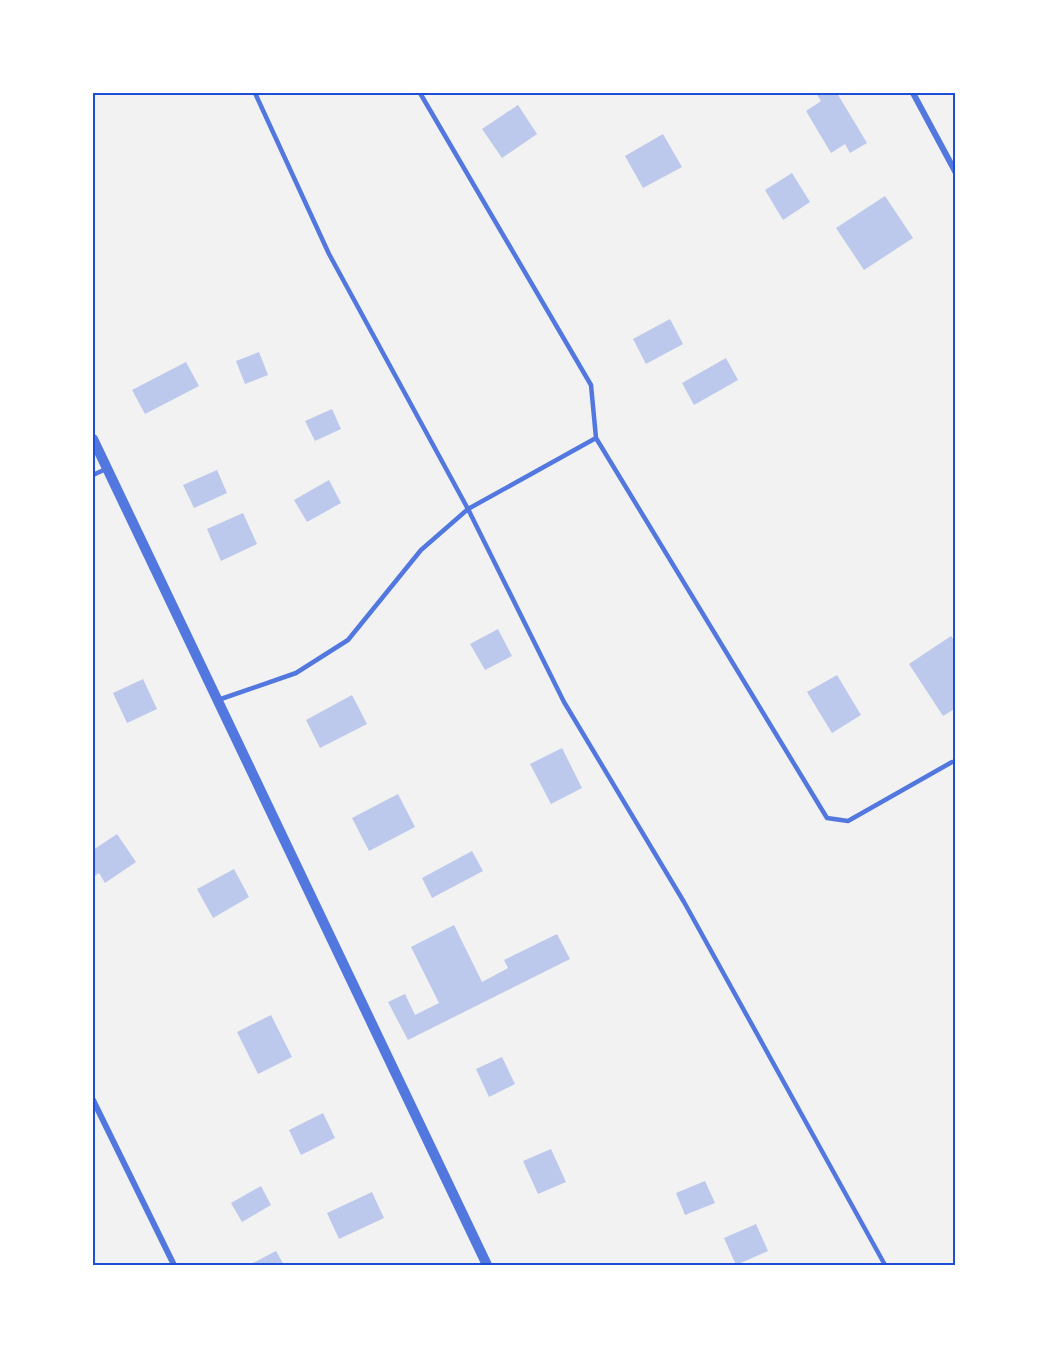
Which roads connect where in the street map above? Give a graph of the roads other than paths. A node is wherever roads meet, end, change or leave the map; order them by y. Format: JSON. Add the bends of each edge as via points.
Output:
{"nodes":[{"id":1,"x":255,"y":93,"type":"edge"},
{"id":2,"x":420,"y":93,"type":"edge"},
{"id":3,"x":913,"y":93,"type":"edge"},
{"id":4,"x":956,"y":173,"type":"edge"},
{"id":5,"x":596,"y":438,"type":"junction"},
{"id":6,"x":93,"y":439,"type":"edge"},
{"id":7,"x":108,"y":468,"type":"junction"},
{"id":8,"x":93,"y":475,"type":"edge"},
{"id":9,"x":468,"y":509,"type":"junction"},
{"id":10,"x":218,"y":700,"type":"junction"},
{"id":11,"x":951,"y":762,"type":"dead end"},
{"id":12,"x":93,"y":1100,"type":"edge"},
{"id":13,"x":174,"y":1265,"type":"edge"},
{"id":14,"x":487,"y":1265,"type":"edge"},
{"id":15,"x":885,"y":1265,"type":"edge"}],
"edges":[{"from":1,"to":9,"type":"lane","via":[[329,254]]},
{"from":2,"to":5,"type":"lane","via":[[591,385]]},
{"from":3,"to":4,"type":"street"},
{"from":5,"to":9,"type":"lane"},
{"from":5,"to":11,"type":"lane","via":[[827,818],[848,821]]},
{"from":6,"to":7,"type":"street"},
{"from":7,"to":8,"type":"lane"},
{"from":7,"to":10,"type":"street"},
{"from":9,"to":10,"type":"lane","via":[[421,550],[348,640],[296,673]]},
{"from":9,"to":15,"type":"lane","via":[[564,702],[684,902]]},
{"from":10,"to":14,"type":"street"},
{"from":12,"to":13,"type":"street"}]}
